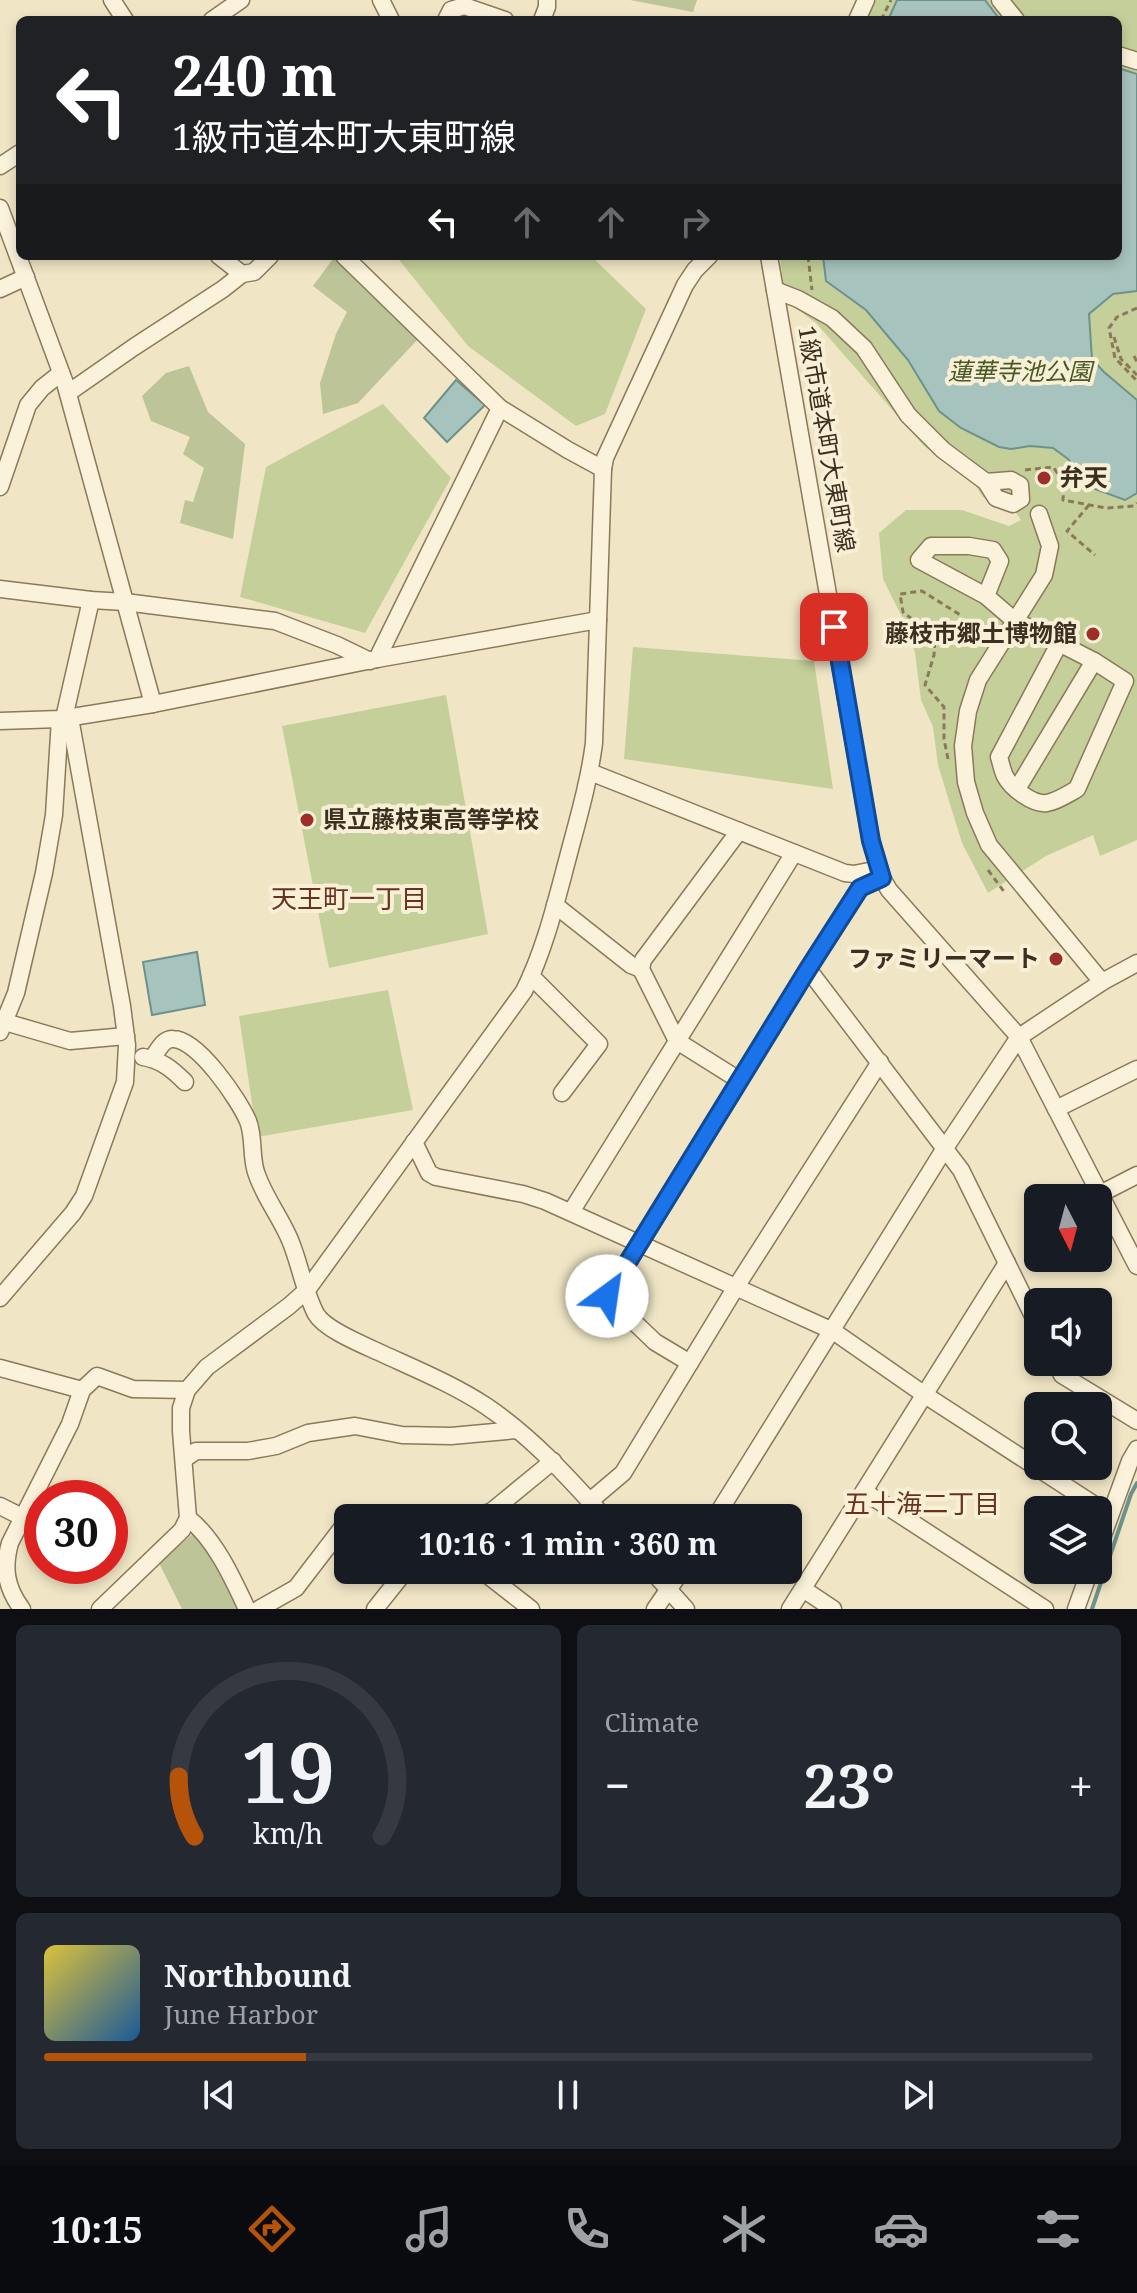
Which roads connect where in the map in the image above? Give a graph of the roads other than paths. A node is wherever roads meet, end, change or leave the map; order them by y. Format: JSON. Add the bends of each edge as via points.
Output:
{"nodes":[{"id":1,"x":1000,"y":0,"type":"edge"},
{"id":2,"x":236,"y":1,"type":"edge"},
{"id":3,"x":217,"y":16,"type":"edge"},
{"id":4,"x":448,"y":16,"type":"edge"},
{"id":5,"x":493,"y":16,"type":"edge"},
{"id":6,"x":1013,"y":16,"type":"edge"},
{"id":7,"x":0,"y":208,"type":"edge"},
{"id":8,"x":16,"y":250,"type":"edge"},
{"id":9,"x":20,"y":260,"type":"edge"},
{"id":10,"x":224,"y":260,"type":"edge"},
{"id":11,"x":266,"y":260,"type":"edge"},
{"id":12,"x":348,"y":260,"type":"edge"},
{"id":13,"x":705,"y":260,"type":"edge"},
{"id":14,"x":770,"y":260,"type":"edge"},
{"id":15,"x":242,"y":274,"type":"junction"},
{"id":16,"x":26,"y":277,"type":"junction"},
{"id":17,"x":0,"y":289,"type":"edge"},
{"id":18,"x":775,"y":290,"type":"junction"},
{"id":19,"x":61,"y":373,"type":"junction"},
{"id":20,"x":68,"y":393,"type":"junction"},
{"id":21,"x":500,"y":408,"type":"junction"},
{"id":22,"x":603,"y":469,"type":"junction"},
{"id":23,"x":986,"y":482,"type":"dead end"},
{"id":24,"x":0,"y":487,"type":"edge"},
{"id":25,"x":1039,"y":514,"type":"dead end"},
{"id":26,"x":0,"y":589,"type":"edge"},
{"id":27,"x":986,"y":596,"type":"junction"},
{"id":28,"x":91,"y":600,"type":"junction"},
{"id":29,"x":125,"y":602,"type":"junction"},
{"id":30,"x":598,"y":620,"type":"junction"},
{"id":31,"x":1014,"y":620,"type":"junction"},
{"id":32,"x":1060,"y":642,"type":"junction"},
{"id":33,"x":374,"y":660,"type":"junction"},
{"id":34,"x":1094,"y":661,"type":"junction"},
{"id":35,"x":1131,"y":680,"type":"edge"},
{"id":36,"x":153,"y":704,"type":"junction"},
{"id":37,"x":65,"y":718,"type":"junction"},
{"id":38,"x":0,"y":721,"type":"edge"},
{"id":39,"x":590,"y":772,"type":"junction"},
{"id":40,"x":1017,"y":789,"type":"junction"},
{"id":41,"x":739,"y":831,"type":"junction"},
{"id":42,"x":794,"y":853,"type":"junction"},
{"id":43,"x":880,"y":873,"type":"junction"},
{"id":44,"x":555,"y":905,"type":"junction"},
{"id":45,"x":1137,"y":963,"type":"edge"},
{"id":46,"x":641,"y":969,"type":"junction"},
{"id":47,"x":808,"y":969,"type":"junction"},
{"id":48,"x":531,"y":976,"type":"junction"},
{"id":49,"x":1102,"y":982,"type":"junction"},
{"id":50,"x":4,"y":1018,"type":"edge"},
{"id":51,"x":126,"y":1036,"type":"junction"},
{"id":52,"x":1019,"y":1037,"type":"junction"},
{"id":53,"x":677,"y":1041,"type":"junction"},
{"id":54,"x":127,"y":1054,"type":"junction"},
{"id":55,"x":152,"y":1059,"type":"junction"},
{"id":56,"x":880,"y":1062,"type":"junction"},
{"id":57,"x":1137,"y":1069,"type":"edge"},
{"id":58,"x":739,"y":1080,"type":"junction"},
{"id":59,"x":185,"y":1082,"type":"dead end"},
{"id":60,"x":562,"y":1093,"type":"dead end"},
{"id":61,"x":1056,"y":1109,"type":"junction"},
{"id":62,"x":414,"y":1142,"type":"junction"},
{"id":63,"x":945,"y":1148,"type":"junction"},
{"id":64,"x":1137,"y":1175,"type":"edge"},
{"id":65,"x":1095,"y":1184,"type":"edge"},
{"id":66,"x":1112,"y":1188,"type":"edge"},
{"id":67,"x":571,"y":1212,"type":"junction"},
{"id":68,"x":1112,"y":1217,"type":"edge"},
{"id":69,"x":639,"y":1243,"type":"junction"},
{"id":70,"x":1007,"y":1263,"type":"junction"},
{"id":71,"x":1137,"y":1266,"type":"edge"},
{"id":72,"x":736,"y":1287,"type":"junction"},
{"id":73,"x":307,"y":1290,"type":"junction"},
{"id":74,"x":0,"y":1298,"type":"edge"},
{"id":75,"x":1024,"y":1298,"type":"edge"},
{"id":76,"x":833,"y":1331,"type":"junction"},
{"id":77,"x":690,"y":1363,"type":"junction"},
{"id":78,"x":0,"y":1368,"type":"edge"},
{"id":79,"x":1064,"y":1376,"type":"edge"},
{"id":80,"x":82,"y":1390,"type":"junction"},
{"id":81,"x":187,"y":1390,"type":"junction"},
{"id":82,"x":925,"y":1395,"type":"junction"},
{"id":83,"x":1137,"y":1421,"type":"edge"},
{"id":84,"x":517,"y":1430,"type":"junction"},
{"id":85,"x":1137,"y":1449,"type":"edge"},
{"id":86,"x":184,"y":1459,"type":"junction"},
{"id":87,"x":553,"y":1461,"type":"junction"},
{"id":88,"x":865,"y":1492,"type":"junction"},
{"id":89,"x":1081,"y":1496,"type":"edge"},
{"id":90,"x":590,"y":1501,"type":"junction"},
{"id":91,"x":501,"y":1504,"type":"edge"},
{"id":92,"x":593,"y":1504,"type":"edge"},
{"id":93,"x":724,"y":1504,"type":"edge"},
{"id":94,"x":0,"y":1506,"type":"edge"},
{"id":95,"x":1112,"y":1510,"type":"edge"},
{"id":96,"x":22,"y":1517,"type":"junction"},
{"id":97,"x":188,"y":1518,"type":"junction"},
{"id":98,"x":334,"y":1538,"type":"edge"},
{"id":99,"x":395,"y":1584,"type":"edge"},
{"id":100,"x":496,"y":1584,"type":"edge"},
{"id":101,"x":663,"y":1584,"type":"edge"},
{"id":102,"x":673,"y":1584,"type":"edge"},
{"id":103,"x":1085,"y":1584,"type":"edge"},
{"id":104,"x":803,"y":1589,"type":"junction"},
{"id":105,"x":669,"y":1591,"type":"junction"},
{"id":106,"x":11,"y":1602,"type":"edge"},
{"id":107,"x":519,"y":1605,"type":"edge"},
{"id":108,"x":100,"y":1609,"type":"edge"},
{"id":109,"x":247,"y":1609,"type":"edge"},
{"id":110,"x":259,"y":1609,"type":"edge"},
{"id":111,"x":375,"y":1609,"type":"edge"},
{"id":112,"x":655,"y":1609,"type":"edge"},
{"id":113,"x":686,"y":1609,"type":"edge"},
{"id":114,"x":790,"y":1609,"type":"edge"},
{"id":115,"x":833,"y":1609,"type":"edge"},
{"id":116,"x":1045,"y":1609,"type":"edge"},
{"id":117,"x":1076,"y":1609,"type":"edge"}],
"edges":[{"from":1,"to":6,"type":"street"},
{"from":2,"to":3,"type":"street"},
{"from":4,"to":5,"type":"street","via":[[464,6]]},
{"from":7,"to":8,"type":"street"},
{"from":9,"to":16,"type":"street"},
{"from":10,"to":15,"type":"street"},
{"from":11,"to":15,"type":"street","via":[[254,272]]},
{"from":12,"to":21,"type":"street"},
{"from":13,"to":22,"type":"street","via":[[685,285]]},
{"from":14,"to":18,"type":"street","name":"1級市道本町大東町線"},
{"from":15,"to":20,"type":"street"},
{"from":16,"to":17,"type":"street"},
{"from":16,"to":19,"type":"street"},
{"from":18,"to":23,"type":"street","via":[[832,318],[864,348],[908,415]]},
{"from":18,"to":43,"type":"street","name":"1級市道本町大東町線"},
{"from":19,"to":20,"type":"street"},
{"from":19,"to":24,"type":"street","via":[[28,405]]},
{"from":20,"to":29,"type":"street"},
{"from":21,"to":22,"type":"street"},
{"from":21,"to":33,"type":"street"},
{"from":22,"to":30,"type":"street"},
{"from":25,"to":31,"type":"street","via":[[1050,546],[1044,575]]},
{"from":26,"to":28,"type":"street"},
{"from":27,"to":27,"type":"street","via":[[1000,561],[993,550],[931,546],[919,560]]},
{"from":27,"to":31,"type":"street"},
{"from":28,"to":29,"type":"street"},
{"from":28,"to":37,"type":"street"},
{"from":29,"to":33,"type":"street","via":[[275,621]]},
{"from":29,"to":36,"type":"street"},
{"from":30,"to":33,"type":"street"},
{"from":30,"to":39,"type":"street"},
{"from":31,"to":32,"type":"street"},
{"from":31,"to":49,"type":"street","via":[[978,680],[968,711],[963,746],[966,782],[989,845]]},
{"from":32,"to":34,"type":"street"},
{"from":32,"to":40,"type":"street","via":[[999,757],[1006,778]]},
{"from":33,"to":36,"type":"street"},
{"from":34,"to":35,"type":"street"},
{"from":34,"to":40,"type":"street"},
{"from":35,"to":40,"type":"street","via":[[1077,789],[1044,804]]},
{"from":36,"to":37,"type":"street"},
{"from":37,"to":38,"type":"street"},
{"from":37,"to":50,"type":"street","via":[[44,873],[16,993]]},
{"from":37,"to":51,"type":"street"},
{"from":39,"to":41,"type":"street"},
{"from":39,"to":44,"type":"street"},
{"from":41,"to":42,"type":"street"},
{"from":41,"to":46,"type":"street"},
{"from":42,"to":43,"type":"street","via":[[845,873]]},
{"from":42,"to":53,"type":"street"},
{"from":43,"to":47,"type":"street","via":[[860,888]]},
{"from":43,"to":52,"type":"street","name":"1級市道本町大東町線"},
{"from":44,"to":46,"type":"street"},
{"from":44,"to":48,"type":"street"},
{"from":45,"to":49,"type":"street"},
{"from":46,"to":53,"type":"street"},
{"from":47,"to":56,"type":"street"},
{"from":47,"to":58,"type":"street"},
{"from":48,"to":60,"type":"street","via":[[599,1044]]},
{"from":48,"to":62,"type":"street"},
{"from":49,"to":52,"type":"street"},
{"from":50,"to":51,"type":"street","via":[[70,1041]]},
{"from":51,"to":54,"type":"street"},
{"from":52,"to":61,"type":"street","name":"1級市道本町大東町線"},
{"from":52,"to":63,"type":"street"},
{"from":53,"to":58,"type":"street"},
{"from":53,"to":67,"type":"street"},
{"from":54,"to":55,"type":"street"},
{"from":54,"to":74,"type":"street","via":[[125,1082],[84,1196]]},
{"from":55,"to":59,"type":"street"},
{"from":55,"to":73,"type":"street","via":[[165,1041],[187,1043],[235,1094],[253,1137],[256,1174],[288,1236]]},
{"from":56,"to":63,"type":"street"},
{"from":56,"to":72,"type":"street"},
{"from":57,"to":61,"type":"street"},
{"from":58,"to":69,"type":"street"},
{"from":61,"to":65,"type":"street","name":"1級市道本町大東町線"},
{"from":62,"to":67,"type":"street","via":[[436,1177],[523,1194]]},
{"from":62,"to":73,"type":"street"},
{"from":63,"to":70,"type":"street"},
{"from":63,"to":76,"type":"street"},
{"from":64,"to":66,"type":"street"},
{"from":67,"to":69,"type":"street"},
{"from":68,"to":71,"type":"street","name":"1級市道本町大東町線"},
{"from":69,"to":72,"type":"street"},
{"from":69,"to":77,"type":"street","via":[[607,1296],[655,1342]]},
{"from":70,"to":75,"type":"street"},
{"from":70,"to":82,"type":"street"},
{"from":72,"to":76,"type":"street"},
{"from":72,"to":77,"type":"street"},
{"from":73,"to":81,"type":"street","via":[[207,1367]]},
{"from":73,"to":84,"type":"street","via":[[322,1323],[447,1384]]},
{"from":76,"to":82,"type":"street"},
{"from":76,"to":93,"type":"street"},
{"from":77,"to":90,"type":"street","via":[[623,1473]]},
{"from":78,"to":80,"type":"street"},
{"from":79,"to":83,"type":"street"},
{"from":80,"to":81,"type":"street","via":[[97,1376],[133,1389]]},
{"from":80,"to":96,"type":"street"},
{"from":81,"to":86,"type":"street","via":[[181,1408]]},
{"from":82,"to":88,"type":"street"},
{"from":82,"to":89,"type":"street"},
{"from":84,"to":86,"type":"street","via":[[402,1435],[355,1426],[248,1451],[196,1451]]},
{"from":84,"to":87,"type":"street"},
{"from":85,"to":95,"type":"street"},
{"from":86,"to":97,"type":"street"},
{"from":87,"to":90,"type":"street"},
{"from":87,"to":91,"type":"street"},
{"from":88,"to":104,"type":"street"},
{"from":88,"to":116,"type":"street"},
{"from":90,"to":92,"type":"street"},
{"from":94,"to":96,"type":"street"},
{"from":96,"to":106,"type":"street","via":[[5,1561]]},
{"from":97,"to":108,"type":"street","via":[[182,1530]]},
{"from":97,"to":109,"type":"street","via":[[228,1568]]},
{"from":98,"to":110,"type":"street","via":[[296,1588]]},
{"from":99,"to":111,"type":"street"},
{"from":100,"to":107,"type":"street"},
{"from":101,"to":105,"type":"street"},
{"from":102,"to":105,"type":"street"},
{"from":103,"to":117,"type":"street"},
{"from":104,"to":114,"type":"street"},
{"from":104,"to":115,"type":"street"},
{"from":105,"to":112,"type":"street"},
{"from":105,"to":113,"type":"street"}]}
